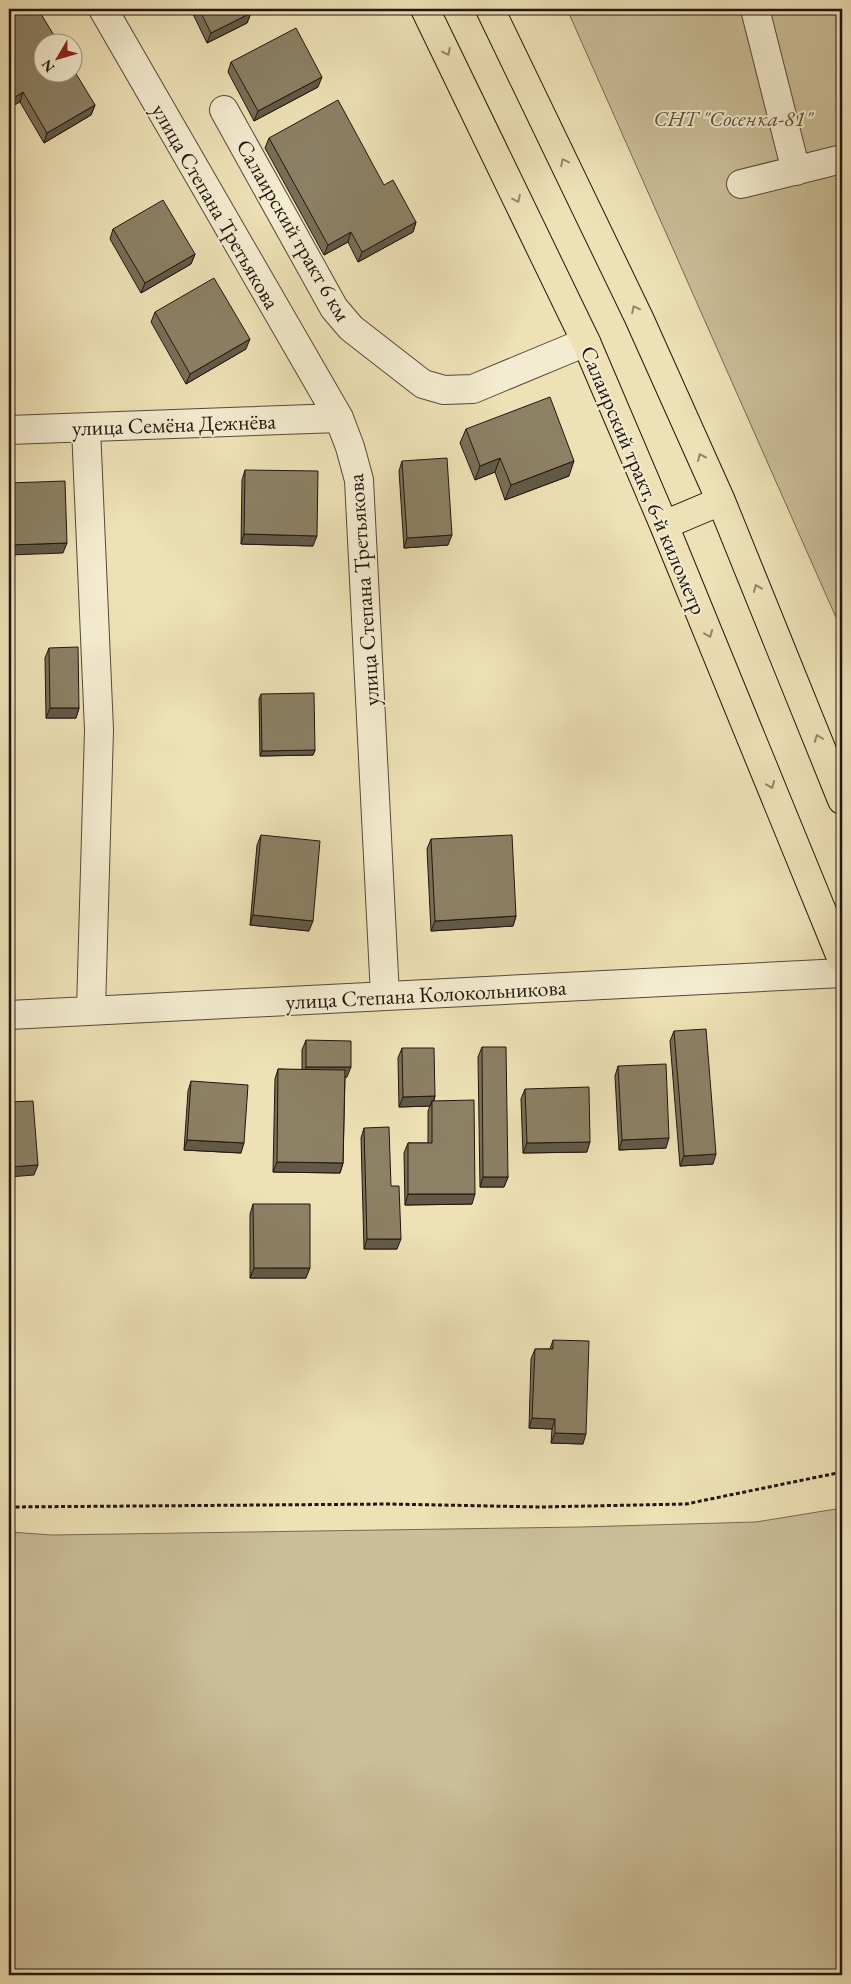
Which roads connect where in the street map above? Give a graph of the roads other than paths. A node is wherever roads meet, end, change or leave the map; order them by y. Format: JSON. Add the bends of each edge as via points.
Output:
{"nodes":[{"id":1,"x":103,"y":9,"type":"edge"},
{"id":2,"x":425,"y":9,"type":"edge"},
{"id":3,"x":490,"y":9,"type":"edge"},
{"id":4,"x":754,"y":9,"type":"edge"},
{"id":5,"x":224,"y":110,"type":"dead end"},
{"id":6,"x":842,"y":159,"type":"edge"},
{"id":7,"x":796,"y":171,"type":"junction"},
{"id":8,"x":741,"y":184,"type":"dead end"},
{"id":9,"x":586,"y":342,"type":"junction"},
{"id":10,"x":339,"y":418,"type":"junction"},
{"id":11,"x":86,"y":428,"type":"junction"},
{"id":12,"x":9,"y":430,"type":"edge"},
{"id":13,"x":722,"y":501,"type":"junction"},
{"id":14,"x":664,"y":525,"type":"junction"},
{"id":15,"x":842,"y":800,"type":"edge"},
{"id":16,"x":842,"y":960,"type":"edge"},
{"id":17,"x":842,"y":973,"type":"edge"},
{"id":18,"x":385,"y":996,"type":"junction"},
{"id":19,"x":92,"y":1010,"type":"junction"},
{"id":20,"x":9,"y":1015,"type":"edge"}],
"edges":[{"from":1,"to":10,"type":"street","name":"улица Степана Третьякова"},
{"from":2,"to":9,"type":"highway","name":"Салаирский тракт, 6-й километр","one_way":true},
{"from":13,"to":3,"type":"highway","one_way":true,"via":[[639,318]]},
{"from":4,"to":7,"type":"street"},
{"from":5,"to":9,"type":"street","name":"Салаирский тракт 6 км","via":[[334,308],[351,328],[422,384],[444,390],[473,389]]},
{"from":6,"to":7,"type":"street"},
{"from":7,"to":8,"type":"street"},
{"from":9,"to":14,"type":"highway","name":"Салаирский тракт, 6-й километр"},
{"from":10,"to":11,"type":"street","name":"улица Семёна Дежнёва"},
{"from":10,"to":18,"type":"street","name":"улица Степана Третьякова","via":[[359,480]]},
{"from":11,"to":12,"type":"street","name":"улица Семёна Дежнёва"},
{"from":11,"to":19,"type":"street","via":[[99,730]]},
{"from":13,"to":14,"type":"highway"},
{"from":15,"to":13,"type":"highway","one_way":true},
{"from":14,"to":16,"type":"highway","name":"Салаирский тракт, 6-й километр","one_way":true},
{"from":17,"to":18,"type":"street","name":"улица Степана Колокольникова"},
{"from":18,"to":19,"type":"street","name":"улица Степана Колокольникова"},
{"from":19,"to":20,"type":"street","name":"улица Степана Колокольникова"}]}
